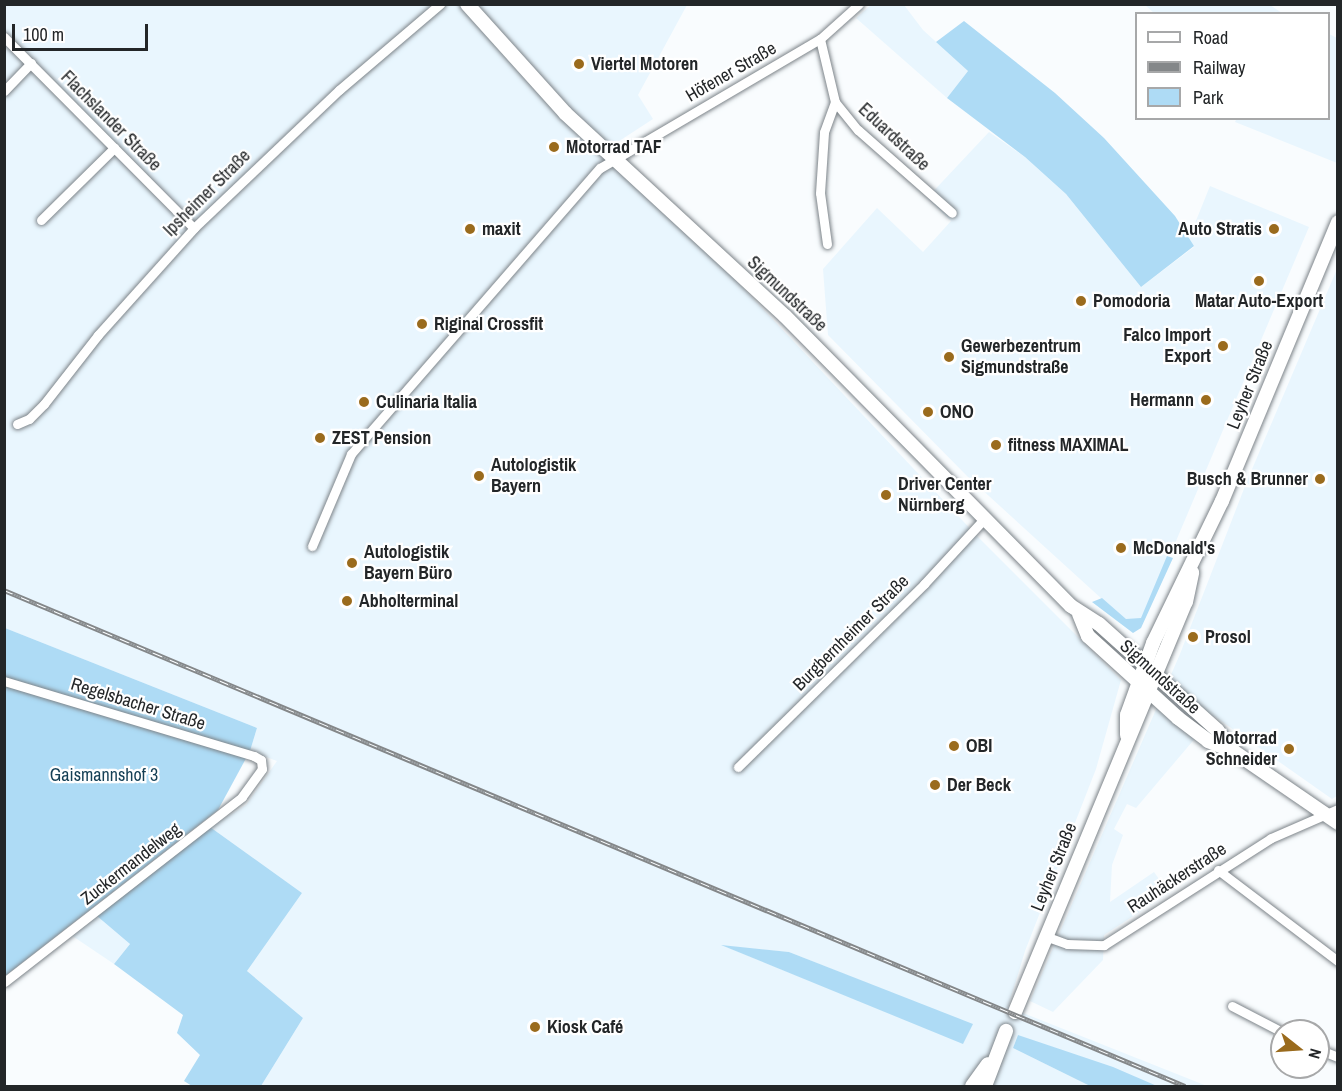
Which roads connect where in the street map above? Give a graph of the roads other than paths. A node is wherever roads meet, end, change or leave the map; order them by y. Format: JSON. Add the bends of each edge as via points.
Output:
{"nodes":[{"id":1,"x":440,"y":4,"type":"edge"},
{"id":2,"x":467,"y":4,"type":"edge"},
{"id":3,"x":859,"y":4,"type":"edge"},
{"id":4,"x":4,"y":37,"type":"edge"},
{"id":5,"x":820,"y":39,"type":"junction"},
{"id":6,"x":31,"y":63,"type":"junction"},
{"id":7,"x":4,"y":91,"type":"edge"},
{"id":8,"x":835,"y":102,"type":"junction"},
{"id":9,"x":114,"y":148,"type":"junction"},
{"id":10,"x":613,"y":158,"type":"junction"},
{"id":11,"x":952,"y":213,"type":"dead end"},
{"id":12,"x":41,"y":220,"type":"dead end"},
{"id":13,"x":1338,"y":222,"type":"edge"},
{"id":14,"x":194,"y":228,"type":"junction"},
{"id":15,"x":827,"y":244,"type":"dead end"},
{"id":16,"x":17,"y":424,"type":"dead end"},
{"id":17,"x":984,"y":519,"type":"junction"},
{"id":18,"x":312,"y":546,"type":"dead end"},
{"id":19,"x":1194,"y":562,"type":"junction"},
{"id":20,"x":1079,"y":614,"type":"junction"},
{"id":21,"x":1144,"y":665,"type":"junction"},
{"id":22,"x":1155,"y":675,"type":"junction"},
{"id":23,"x":4,"y":681,"type":"edge"},
{"id":24,"x":1138,"y":682,"type":"junction"},
{"id":25,"x":1149,"y":692,"type":"junction"},
{"id":26,"x":1127,"y":735,"type":"junction"},
{"id":27,"x":1233,"y":751,"type":"junction"},
{"id":28,"x":261,"y":760,"type":"joint"},
{"id":29,"x":738,"y":767,"type":"dead end"},
{"id":30,"x":1338,"y":809,"type":"edge"},
{"id":31,"x":1324,"y":814,"type":"junction"},
{"id":32,"x":1338,"y":823,"type":"edge"},
{"id":33,"x":1218,"y":870,"type":"junction"},
{"id":34,"x":1045,"y":936,"type":"junction"},
{"id":35,"x":1338,"y":961,"type":"edge"},
{"id":36,"x":4,"y":982,"type":"edge"},
{"id":37,"x":1232,"y":1006,"type":"dead end"},
{"id":38,"x":1015,"y":1012,"type":"dead end"},
{"id":39,"x":1270,"y":1026,"type":"edge"},
{"id":40,"x":972,"y":1086,"type":"edge"},
{"id":41,"x":985,"y":1086,"type":"edge"}],
"edges":[{"from":1,"to":14,"type":"street","name":"Ipsheimer Straße","via":[[339,90]]},
{"from":2,"to":10,"type":"main road","name":"Sigmundstraße","via":[[530,77]]},
{"from":3,"to":5,"type":"street","name":"Höfener Straße"},
{"from":4,"to":6,"type":"street","name":"Flachslander Straße"},
{"from":5,"to":8,"type":"street","name":"Eduardstraße"},
{"from":5,"to":10,"type":"street","name":"Höfener Straße"},
{"from":6,"to":7,"type":"street"},
{"from":6,"to":9,"type":"street","name":"Flachslander Straße"},
{"from":8,"to":11,"type":"street","name":"Eduardstraße","via":[[858,130]]},
{"from":8,"to":15,"type":"street","via":[[824,132],[820,193]]},
{"from":9,"to":12,"type":"street"},
{"from":9,"to":14,"type":"street","name":"Flachslander Straße"},
{"from":10,"to":17,"type":"main road","name":"Sigmundstraße","via":[[818,349]]},
{"from":10,"to":18,"type":"street","name":"Höfener Straße","via":[[593,175],[351,454]]},
{"from":13,"to":19,"type":"main road","name":"Leyher Straße"},
{"from":14,"to":16,"type":"street","name":"Ipsheimer Straße","via":[[104,328],[44,404],[29,419]]},
{"from":17,"to":20,"type":"main road","name":"Sigmundstraße"},
{"from":17,"to":29,"type":"street","name":"Burgbernheimer Straße","via":[[924,584]]},
{"from":19,"to":21,"type":"main road","name":"Leyher Straße","via":[[1172,598]]},
{"from":19,"to":22,"type":"main road","name":"Leyher Straße","via":[[1186,602]]},
{"from":20,"to":21,"type":"main road","name":"Sigmundstraße","via":[[1099,624]]},
{"from":20,"to":24,"type":"main road","name":"Sigmundstraße","via":[[1089,636]]},
{"from":21,"to":22,"type":"main road","name":"Sigmundstraße"},
{"from":21,"to":24,"type":"main road","name":"Leyher Straße"},
{"from":22,"to":25,"type":"main road","name":"Leyher Straße"},
{"from":22,"to":27,"type":"main road","name":"Sigmundstraße","via":[[1217,730]]},
{"from":23,"to":28,"type":"street","name":"Regelsbacher Straße"},
{"from":24,"to":25,"type":"main road","name":"Sigmundstraße"},
{"from":24,"to":26,"type":"main road","name":"Leyher Straße","via":[[1127,715]]},
{"from":25,"to":26,"type":"main road","name":"Leyher Straße"},
{"from":25,"to":27,"type":"main road","name":"Sigmundstraße","via":[[1208,741]]},
{"from":26,"to":34,"type":"main road","name":"Leyher Straße"},
{"from":27,"to":31,"type":"main road","name":"Sigmundstraße"},
{"from":28,"to":36,"type":"street","name":"Zuckermandelweg","via":[[262,769],[242,797]]},
{"from":30,"to":31,"type":"street","name":"Rauhäckerstraße"},
{"from":31,"to":32,"type":"main road","name":"Sigmundstraße"},
{"from":31,"to":33,"type":"street","name":"Rauhäckerstraße","via":[[1291,827]]},
{"from":33,"to":34,"type":"street","name":"Rauhäckerstraße","via":[[1104,945],[1067,944]]},
{"from":33,"to":35,"type":"street"},
{"from":34,"to":38,"type":"main road","name":"Leyher Straße"},
{"from":37,"to":39,"type":"street"},
{"from":40,"to":41,"type":"main road","via":[[1004,1038]]}]}
